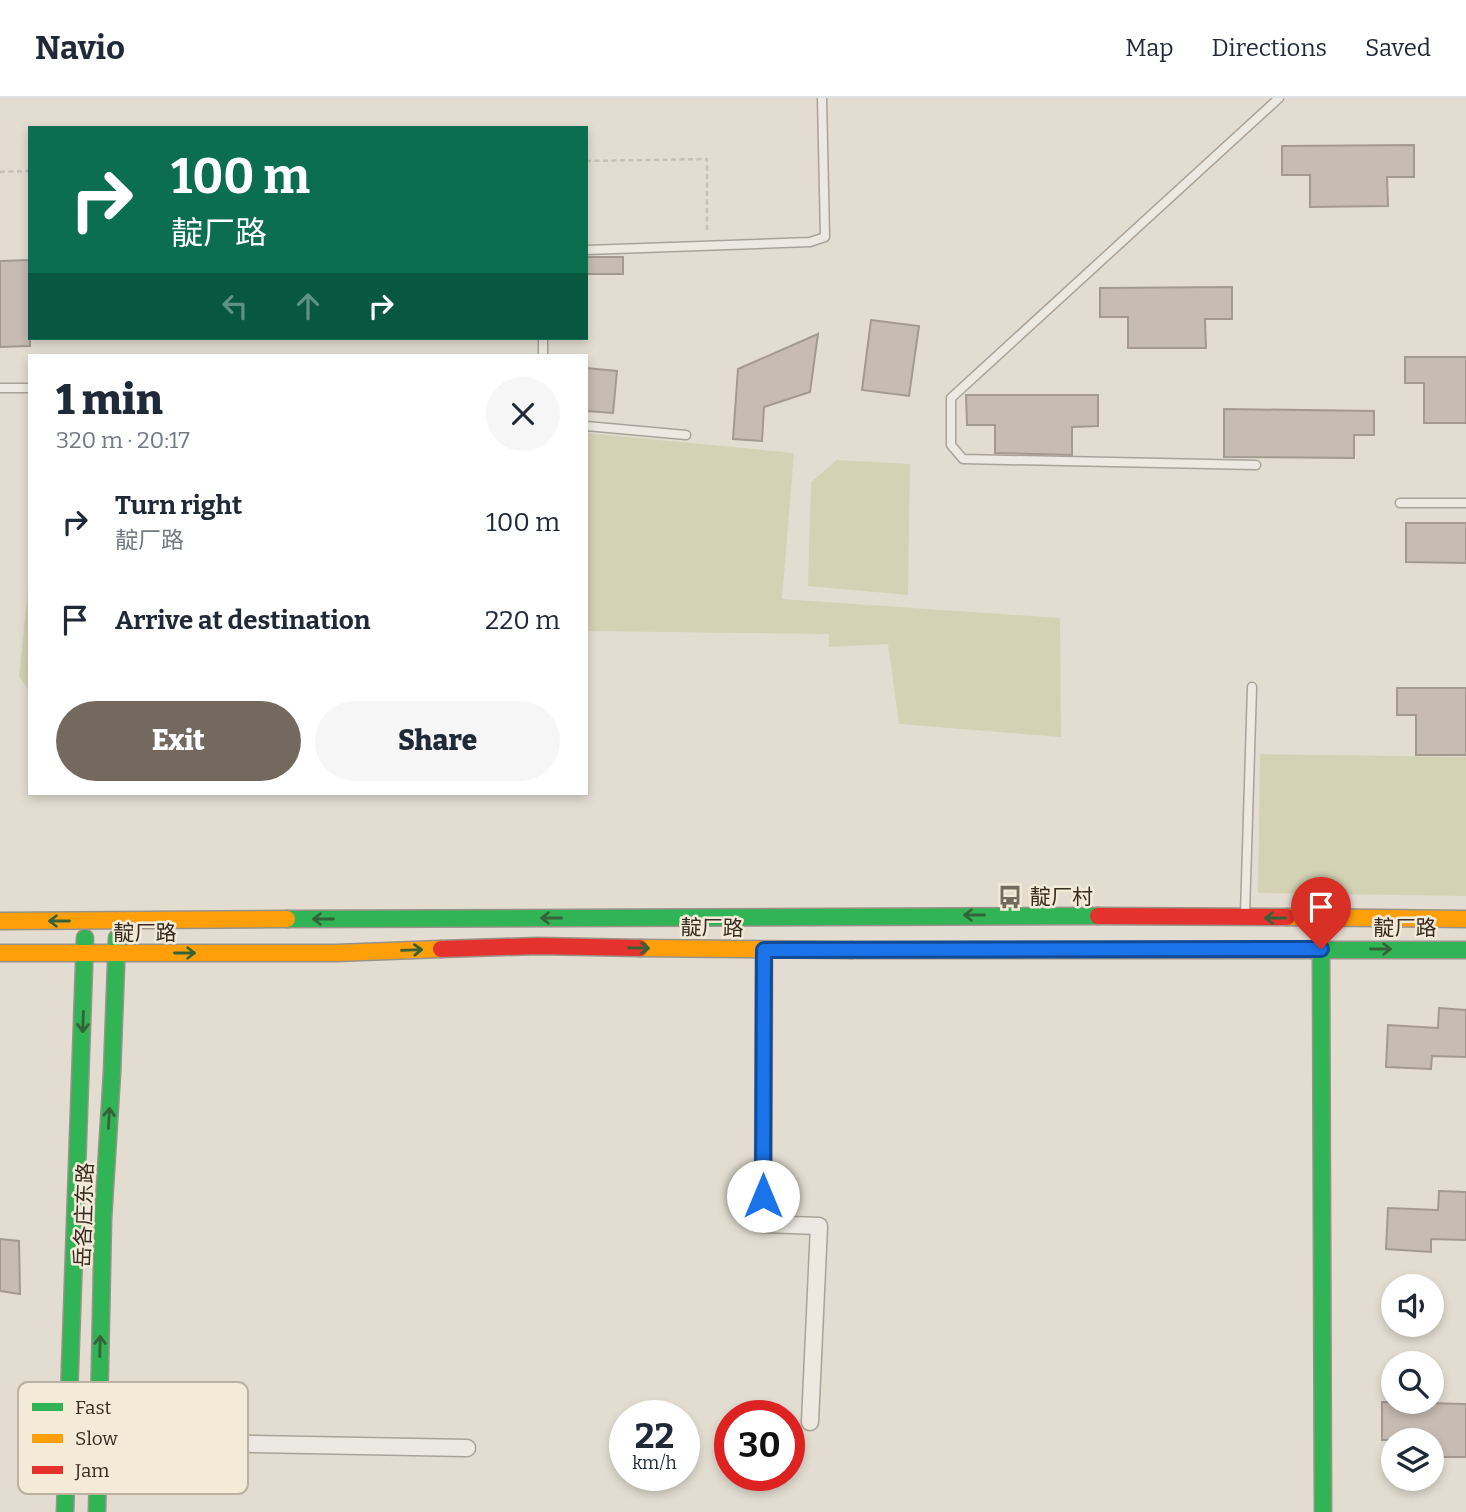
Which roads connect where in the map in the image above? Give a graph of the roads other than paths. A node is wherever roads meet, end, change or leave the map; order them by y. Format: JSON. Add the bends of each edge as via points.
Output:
{"nodes":[{"id":1,"x":822,"y":98,"type":"edge"},
{"id":2,"x":1279,"y":98,"type":"edge"},
{"id":3,"x":588,"y":250,"type":"edge"},
{"id":4,"x":0,"y":388,"type":"edge"},
{"id":5,"x":28,"y":388,"type":"edge"},
{"id":6,"x":588,"y":426,"type":"edge"},
{"id":7,"x":686,"y":435,"type":"dead end"},
{"id":8,"x":1256,"y":465,"type":"dead end"},
{"id":9,"x":1400,"y":503,"type":"dead end"},
{"id":10,"x":1466,"y":503,"type":"edge"},
{"id":11,"x":1252,"y":687,"type":"dead end"},
{"id":12,"x":1245,"y":917,"type":"junction"},
{"id":13,"x":1466,"y":919,"type":"edge"},
{"id":14,"x":0,"y":921,"type":"edge"},
{"id":15,"x":86,"y":921,"type":"junction"},
{"id":16,"x":117,"y":921,"type":"junction"},
{"id":17,"x":1321,"y":949,"type":"junction"},
{"id":18,"x":764,"y":950,"type":"junction"},
{"id":19,"x":1466,"y":950,"type":"edge"},
{"id":20,"x":0,"y":953,"type":"edge"},
{"id":21,"x":85,"y":954,"type":"junction"},
{"id":22,"x":116,"y":954,"type":"junction"},
{"id":23,"x":70,"y":1382,"type":"edge"},
{"id":24,"x":99,"y":1382,"type":"edge"},
{"id":25,"x":810,"y":1422,"type":"dead end"},
{"id":26,"x":248,"y":1444,"type":"edge"},
{"id":27,"x":467,"y":1448,"type":"dead end"},
{"id":28,"x":66,"y":1494,"type":"edge"},
{"id":29,"x":97,"y":1494,"type":"edge"},
{"id":30,"x":65,"y":1512,"type":"edge"},
{"id":31,"x":97,"y":1512,"type":"edge"},
{"id":32,"x":1323,"y":1512,"type":"edge"}],
"edges":[{"from":1,"to":3,"type":"lane","via":[[825,237],[810,243]]},
{"from":2,"to":8,"type":"lane","via":[[951,398],[951,445],[963,459]]},
{"from":4,"to":5,"type":"lane"},
{"from":6,"to":7,"type":"lane"},
{"from":9,"to":10,"type":"lane"},
{"from":11,"to":12,"type":"lane"},
{"from":13,"to":12,"type":"main road","one_way":true},
{"from":12,"to":16,"type":"main road","one_way":true},
{"from":15,"to":14,"type":"main road","one_way":true},
{"from":15,"to":16,"type":"main road"},
{"from":15,"to":21,"type":"main road","name":"岳各庄东路"},
{"from":16,"to":22,"type":"main road","name":"岳各庄东路"},
{"from":17,"to":18,"type":"main road","name":"靛厂路"},
{"from":17,"to":19,"type":"main road","name":"靛厂路","one_way":true},
{"from":17,"to":32,"type":"main road"},
{"from":22,"to":18,"type":"main road","name":"靛厂路","one_way":true,"via":[[538,946]]},
{"from":18,"to":25,"type":"street","via":[[763,1224],[819,1226]]},
{"from":20,"to":21,"type":"main road","name":"靛厂路"},
{"from":21,"to":22,"type":"main road","name":"靛厂路"},
{"from":21,"to":23,"type":"main road","name":"岳各庄东路","one_way":true},
{"from":24,"to":22,"type":"main road","name":"岳各庄东路","one_way":true},
{"from":26,"to":27,"type":"street"},
{"from":28,"to":30,"type":"main road","name":"岳各庄东路","one_way":true},
{"from":29,"to":31,"type":"main road","name":"岳各庄东路"}]}
